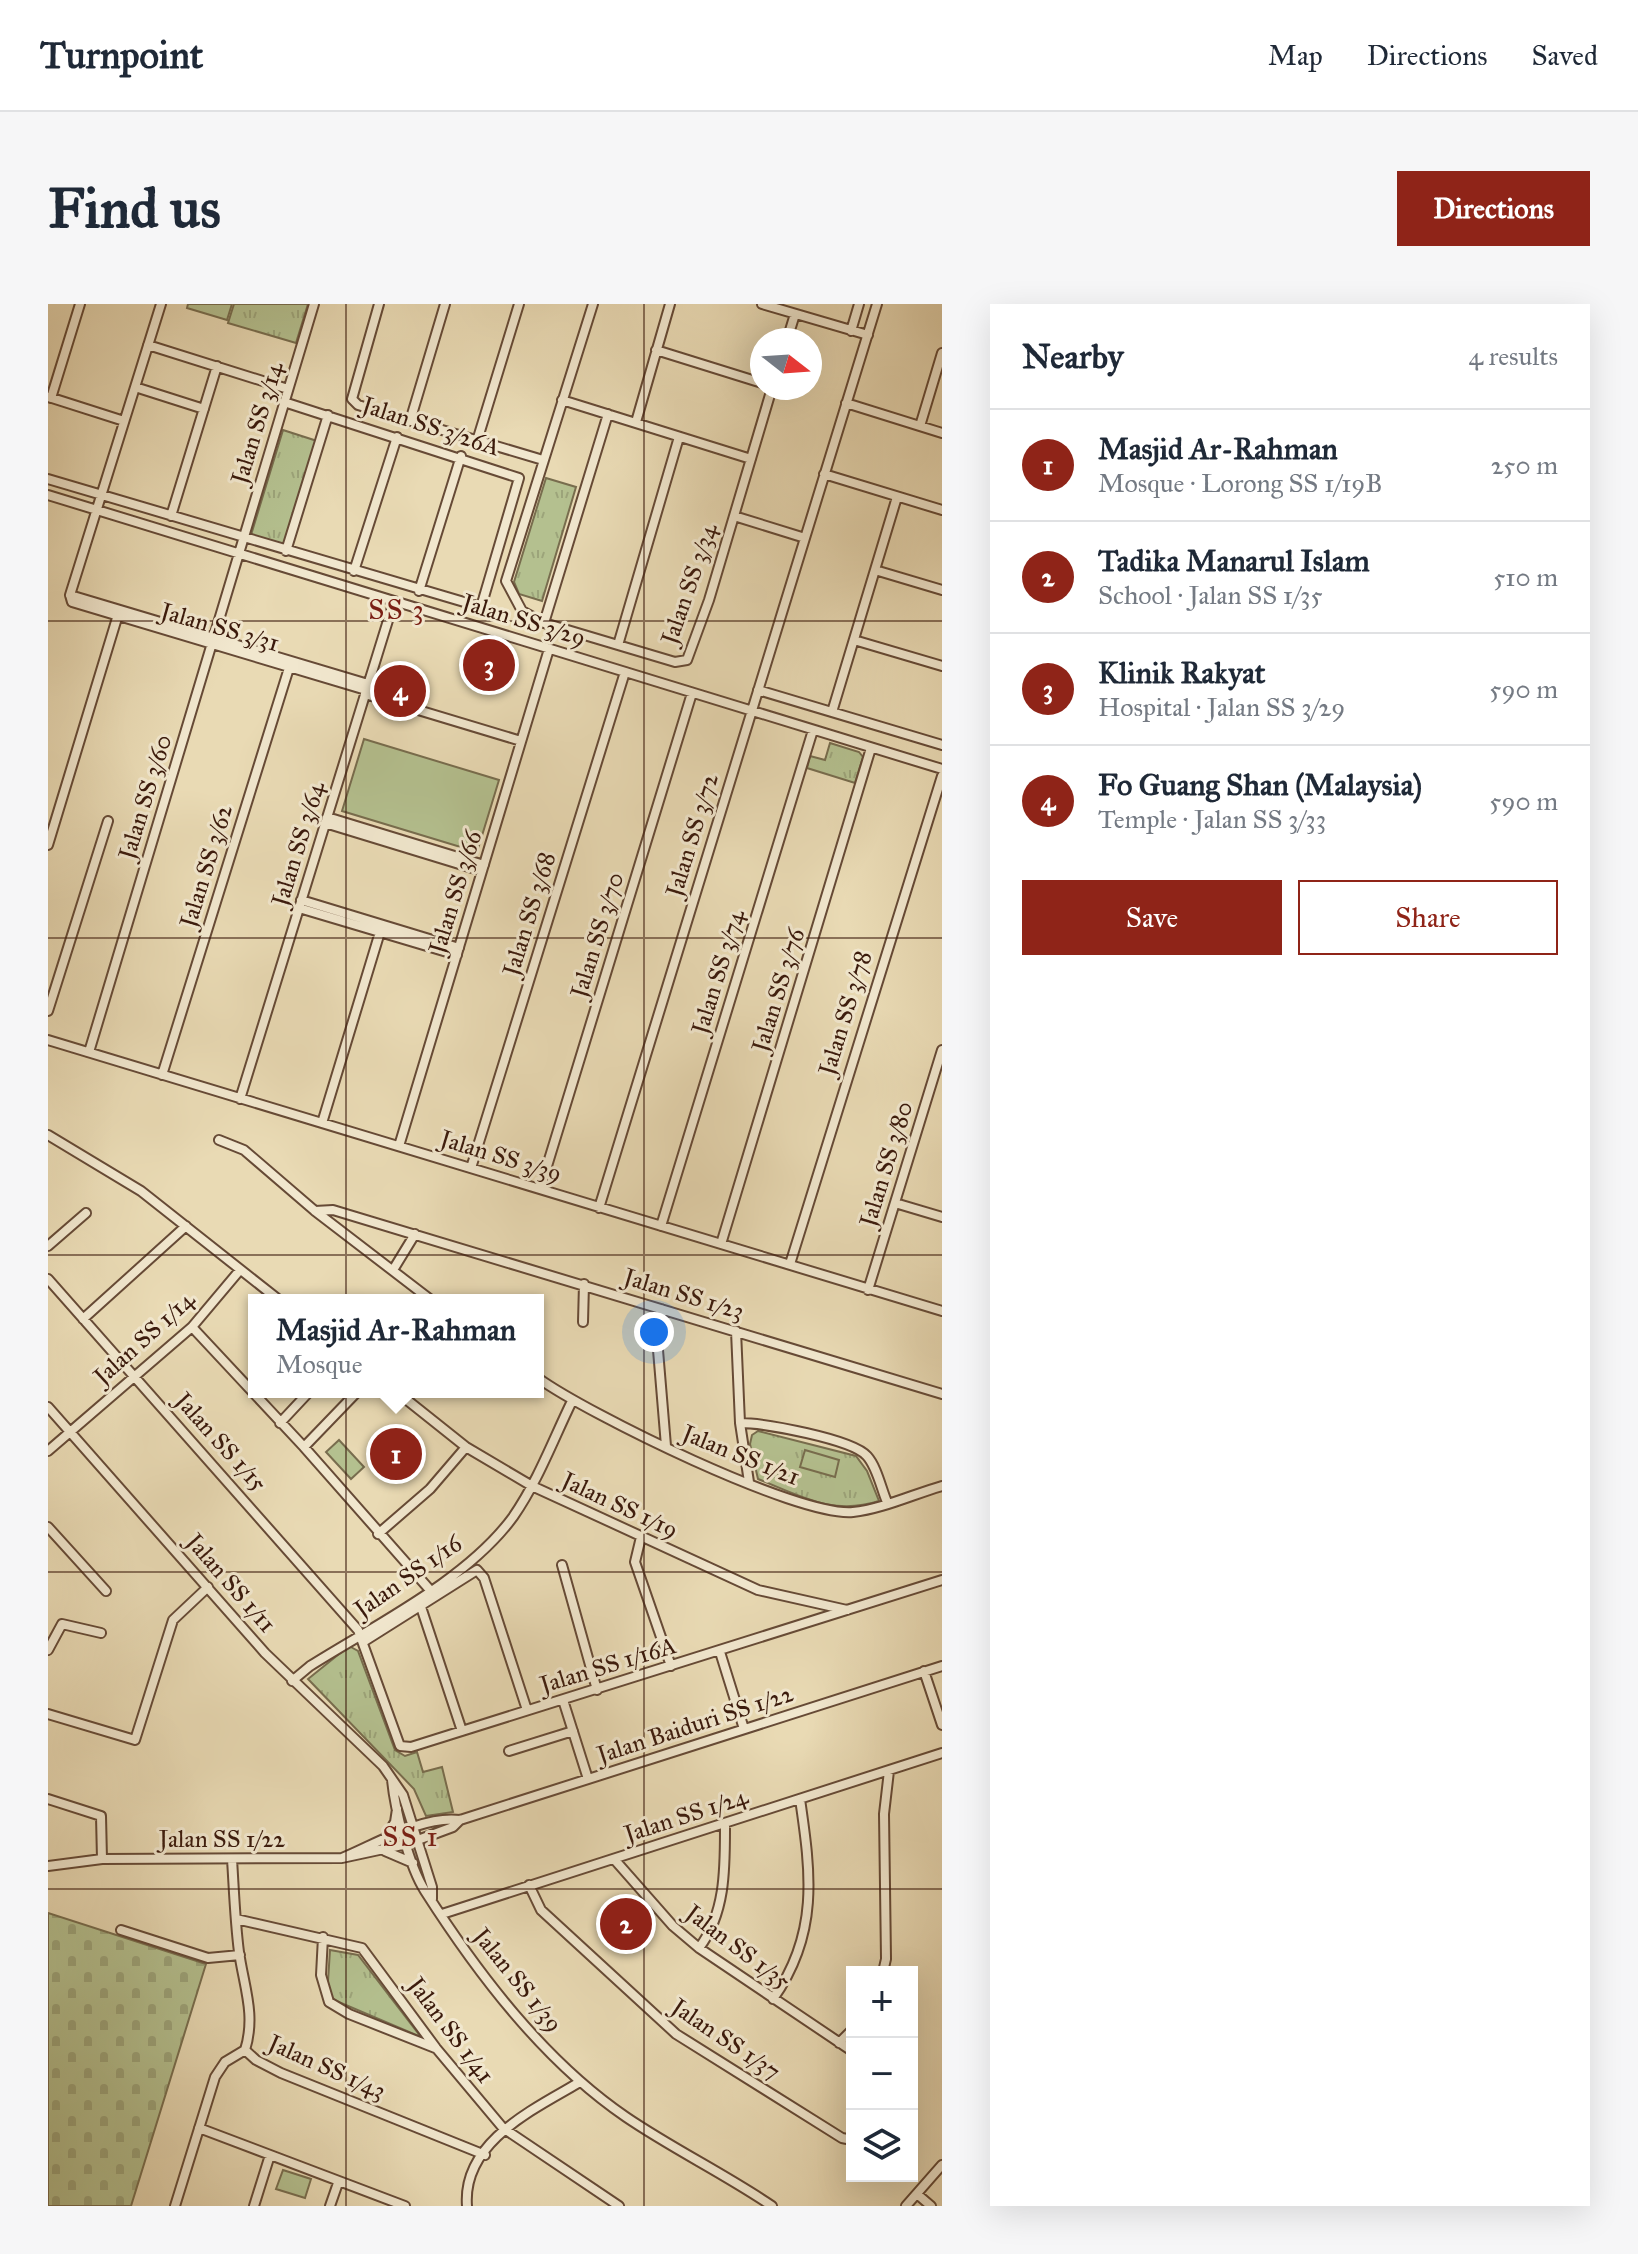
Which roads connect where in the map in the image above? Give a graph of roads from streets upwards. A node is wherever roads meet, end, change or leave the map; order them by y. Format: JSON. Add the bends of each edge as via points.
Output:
{"nodes":[{"id":1,"x":80,"y":304,"type":"edge"},
{"id":2,"x":161,"y":304,"type":"edge"},
{"id":3,"x":314,"y":304,"type":"edge"},
{"id":4,"x":379,"y":304,"type":"edge"},
{"id":5,"x":445,"y":304,"type":"edge"},
{"id":6,"x":519,"y":304,"type":"edge"},
{"id":7,"x":593,"y":304,"type":"edge"},
{"id":8,"x":670,"y":304,"type":"edge"},
{"id":9,"x":762,"y":304,"type":"edge"},
{"id":10,"x":859,"y":304,"type":"edge"},
{"id":11,"x":877,"y":304,"type":"edge"},
{"id":12,"x":795,"y":314,"type":"junction"},
{"id":13,"x":791,"y":328,"type":"edge"},
{"id":14,"x":851,"y":331,"type":"junction"},
{"id":15,"x":868,"y":335,"type":"junction"},
{"id":16,"x":148,"y":345,"type":"junction"},
{"id":17,"x":656,"y":350,"type":"junction"},
{"id":18,"x":942,"y":353,"type":"edge"},
{"id":19,"x":217,"y":366,"type":"junction"},
{"id":20,"x":750,"y":379,"type":"edge"},
{"id":21,"x":135,"y":387,"type":"junction"},
{"id":22,"x":288,"y":389,"type":"junction"},
{"id":23,"x":50,"y":398,"type":"edge"},
{"id":24,"x":562,"y":400,"type":"junction"},
{"id":25,"x":768,"y":400,"type":"edge"},
{"id":26,"x":284,"y":402,"type":"junction"},
{"id":27,"x":846,"y":403,"type":"junction"},
{"id":28,"x":204,"y":409,"type":"junction"},
{"id":29,"x":608,"y":414,"type":"junction"},
{"id":30,"x":328,"y":415,"type":"junction"},
{"id":31,"x":124,"y":421,"type":"junction"},
{"id":32,"x":410,"y":421,"type":"junction"},
{"id":33,"x":636,"y":422,"type":"junction"},
{"id":34,"x":920,"y":426,"type":"junction"},
{"id":35,"x":942,"y":433,"type":"edge"},
{"id":36,"x":397,"y":437,"type":"junction"},
{"id":37,"x":679,"y":437,"type":"junction"},
{"id":38,"x":477,"y":441,"type":"junction"},
{"id":39,"x":461,"y":456,"type":"junction"},
{"id":40,"x":751,"y":459,"type":"junction"},
{"id":41,"x":543,"y":460,"type":"junction"},
{"id":42,"x":824,"y":474,"type":"junction"},
{"id":43,"x":48,"y":479,"type":"edge"},
{"id":44,"x":102,"y":495,"type":"junction"},
{"id":45,"x":897,"y":497,"type":"junction"},
{"id":46,"x":49,"y":498,"type":"edge"},
{"id":47,"x":97,"y":510,"type":"junction"},
{"id":48,"x":942,"y":510,"type":"edge"},
{"id":49,"x":171,"y":516,"type":"junction"},
{"id":50,"x":734,"y":516,"type":"junction"},
{"id":51,"x":243,"y":538,"type":"junction"},
{"id":52,"x":805,"y":538,"type":"junction"},
{"id":53,"x":286,"y":551,"type":"junction"},
{"id":54,"x":238,"y":553,"type":"junction"},
{"id":55,"x":875,"y":570,"type":"junction"},
{"id":56,"x":354,"y":571,"type":"junction"},
{"id":57,"x":942,"y":590,"type":"edge"},
{"id":58,"x":419,"y":591,"type":"junction"},
{"id":59,"x":70,"y":595,"type":"junction"},
{"id":60,"x":394,"y":601,"type":"junction"},
{"id":61,"x":117,"y":618,"type":"junction"},
{"id":62,"x":544,"y":623,"type":"junction"},
{"id":63,"x":854,"y":640,"type":"junction"},
{"id":64,"x":214,"y":642,"type":"junction"},
{"id":65,"x":618,"y":645,"type":"junction"},
{"id":66,"x":549,"y":649,"type":"junction"},
{"id":67,"x":942,"y":666,"type":"edge"},
{"id":68,"x":289,"y":668,"type":"junction"},
{"id":69,"x":625,"y":672,"type":"junction"},
{"id":70,"x":366,"y":690,"type":"junction"},
{"id":71,"x":758,"y":690,"type":"junction"},
{"id":72,"x":692,"y":693,"type":"junction"},
{"id":73,"x":751,"y":711,"type":"junction"},
{"id":74,"x":832,"y":712,"type":"junction"},
{"id":75,"x":813,"y":730,"type":"junction"},
{"id":76,"x":521,"y":741,"type":"junction"},
{"id":77,"x":942,"y":745,"type":"edge"},
{"id":78,"x":871,"y":748,"type":"junction"},
{"id":79,"x":942,"y":769,"type":"edge"},
{"id":80,"x":942,"y":776,"type":"edge"},
{"id":81,"x":326,"y":820,"type":"junction"},
{"id":82,"x":108,"y":821,"type":"dead end"},
{"id":83,"x":48,"y":845,"type":"edge"},
{"id":84,"x":483,"y":868,"type":"junction"},
{"id":85,"x":300,"y":904,"type":"junction"},
{"id":86,"x":380,"y":932,"type":"junction"},
{"id":87,"x":458,"y":952,"type":"junction"},
{"id":88,"x":48,"y":1011,"type":"edge"},
{"id":89,"x":48,"y":1040,"type":"edge"},
{"id":90,"x":942,"y":1050,"type":"edge"},
{"id":91,"x":89,"y":1052,"type":"junction"},
{"id":92,"x":162,"y":1075,"type":"junction"},
{"id":93,"x":240,"y":1099,"type":"junction"},
{"id":94,"x":322,"y":1123,"type":"junction"},
{"id":95,"x":48,"y":1135,"type":"edge"},
{"id":96,"x":219,"y":1140,"type":"dead end"},
{"id":97,"x":399,"y":1146,"type":"junction"},
{"id":98,"x":471,"y":1168,"type":"junction"},
{"id":99,"x":540,"y":1189,"type":"junction"},
{"id":100,"x":895,"y":1203,"type":"junction"},
{"id":101,"x":599,"y":1208,"type":"junction"},
{"id":102,"x":315,"y":1211,"type":"junction"},
{"id":103,"x":86,"y":1213,"type":"dead end"},
{"id":104,"x":942,"y":1217,"type":"edge"},
{"id":105,"x":186,"y":1226,"type":"junction"},
{"id":106,"x":661,"y":1226,"type":"junction"},
{"id":107,"x":415,"y":1234,"type":"junction"},
{"id":108,"x":721,"y":1244,"type":"junction"},
{"id":109,"x":48,"y":1246,"type":"edge"},
{"id":110,"x":790,"y":1264,"type":"junction"},
{"id":111,"x":240,"y":1270,"type":"junction"},
{"id":112,"x":393,"y":1270,"type":"junction"},
{"id":113,"x":48,"y":1279,"type":"edge"},
{"id":114,"x":584,"y":1284,"type":"junction"},
{"id":115,"x":868,"y":1290,"type":"junction"},
{"id":116,"x":271,"y":1294,"type":"edge"},
{"id":117,"x":423,"y":1294,"type":"edge"},
{"id":118,"x":661,"y":1309,"type":"junction"},
{"id":119,"x":942,"y":1311,"type":"edge"},
{"id":120,"x":83,"y":1319,"type":"junction"},
{"id":121,"x":583,"y":1322,"type":"dead end"},
{"id":122,"x":192,"y":1327,"type":"junction"},
{"id":123,"x":736,"y":1331,"type":"junction"},
{"id":124,"x":135,"y":1376,"type":"junction"},
{"id":125,"x":544,"y":1382,"type":"edge"},
{"id":126,"x":248,"y":1388,"type":"edge"},
{"id":127,"x":942,"y":1394,"type":"edge"},
{"id":128,"x":257,"y":1398,"type":"edge"},
{"id":129,"x":303,"y":1398,"type":"edge"},
{"id":130,"x":351,"y":1398,"type":"edge"},
{"id":131,"x":405,"y":1398,"type":"edge"},
{"id":132,"x":572,"y":1401,"type":"junction"},
{"id":133,"x":48,"y":1407,"type":"edge"},
{"id":134,"x":280,"y":1423,"type":"junction"},
{"id":135,"x":740,"y":1423,"type":"junction"},
{"id":136,"x":69,"y":1432,"type":"junction"},
{"id":137,"x":666,"y":1446,"type":"junction"},
{"id":138,"x":304,"y":1447,"type":"junction"},
{"id":139,"x":466,"y":1447,"type":"junction"},
{"id":140,"x":48,"y":1451,"type":"edge"},
{"id":141,"x":749,"y":1482,"type":"junction"},
{"id":142,"x":532,"y":1486,"type":"junction"},
{"id":143,"x":942,"y":1486,"type":"edge"},
{"id":144,"x":887,"y":1502,"type":"junction"},
{"id":145,"x":48,"y":1527,"type":"edge"},
{"id":146,"x":378,"y":1534,"type":"junction"},
{"id":147,"x":641,"y":1537,"type":"junction"},
{"id":148,"x":562,"y":1565,"type":"dead end"},
{"id":149,"x":942,"y":1580,"type":"edge"},
{"id":150,"x":208,"y":1587,"type":"junction"},
{"id":151,"x":430,"y":1590,"type":"junction"},
{"id":152,"x":106,"y":1591,"type":"dead end"},
{"id":153,"x":421,"y":1607,"type":"junction"},
{"id":154,"x":847,"y":1610,"type":"junction"},
{"id":155,"x":101,"y":1633,"type":"dead end"},
{"id":156,"x":362,"y":1638,"type":"junction"},
{"id":157,"x":48,"y":1650,"type":"edge"},
{"id":158,"x":720,"y":1652,"type":"junction"},
{"id":159,"x":671,"y":1666,"type":"junction"},
{"id":160,"x":942,"y":1666,"type":"edge"},
{"id":161,"x":924,"y":1671,"type":"junction"},
{"id":162,"x":292,"y":1681,"type":"junction"},
{"id":163,"x":597,"y":1690,"type":"junction"},
{"id":164,"x":563,"y":1700,"type":"junction"},
{"id":165,"x":527,"y":1710,"type":"junction"},
{"id":166,"x":48,"y":1714,"type":"edge"},
{"id":167,"x":942,"y":1725,"type":"edge"},
{"id":168,"x":744,"y":1729,"type":"junction"},
{"id":169,"x":462,"y":1731,"type":"junction"},
{"id":170,"x":573,"y":1731,"type":"junction"},
{"id":171,"x":509,"y":1751,"type":"dead end"},
{"id":172,"x":942,"y":1753,"type":"edge"},
{"id":173,"x":889,"y":1771,"type":"junction"},
{"id":174,"x":588,"y":1779,"type":"junction"},
{"id":175,"x":48,"y":1799,"type":"edge"},
{"id":176,"x":800,"y":1799,"type":"junction"},
{"id":177,"x":401,"y":1803,"type":"junction"},
{"id":178,"x":460,"y":1820,"type":"junction"},
{"id":179,"x":432,"y":1823,"type":"junction"},
{"id":180,"x":725,"y":1824,"type":"junction"},
{"id":181,"x":415,"y":1828,"type":"junction"},
{"id":182,"x":404,"y":1832,"type":"junction"},
{"id":183,"x":433,"y":1835,"type":"junction"},
{"id":184,"x":418,"y":1840,"type":"junction"},
{"id":185,"x":407,"y":1844,"type":"junction"},
{"id":186,"x":384,"y":1846,"type":"junction"},
{"id":187,"x":102,"y":1859,"type":"junction"},
{"id":188,"x":232,"y":1859,"type":"junction"},
{"id":189,"x":614,"y":1859,"type":"junction"},
{"id":190,"x":418,"y":1862,"type":"junction"},
{"id":191,"x":48,"y":1866,"type":"edge"},
{"id":192,"x":529,"y":1885,"type":"junction"},
{"id":193,"x":442,"y":1914,"type":"junction"},
{"id":194,"x":236,"y":1919,"type":"junction"},
{"id":195,"x":121,"y":1930,"type":"dead end"},
{"id":196,"x":323,"y":1937,"type":"junction"},
{"id":197,"x":699,"y":1948,"type":"junction"},
{"id":198,"x":240,"y":1955,"type":"junction"},
{"id":199,"x":884,"y":1966,"type":"edge"},
{"id":200,"x":773,"y":1999,"type":"junction"},
{"id":201,"x":846,"y":2036,"type":"edge"},
{"id":202,"x":839,"y":2043,"type":"junction"},
{"id":203,"x":846,"y":2047,"type":"edge"},
{"id":204,"x":436,"y":2048,"type":"junction"},
{"id":205,"x":245,"y":2050,"type":"junction"},
{"id":206,"x":580,"y":2082,"type":"junction"},
{"id":207,"x":199,"y":2128,"type":"junction"},
{"id":208,"x":503,"y":2128,"type":"junction"},
{"id":209,"x":846,"y":2138,"type":"edge"},
{"id":210,"x":270,"y":2155,"type":"junction"},
{"id":211,"x":485,"y":2155,"type":"junction"},
{"id":212,"x":942,"y":2165,"type":"edge"},
{"id":213,"x":338,"y":2183,"type":"junction"},
{"id":214,"x":917,"y":2194,"type":"junction"},
{"id":215,"x":175,"y":2206,"type":"edge"},
{"id":216,"x":254,"y":2206,"type":"edge"},
{"id":217,"x":330,"y":2206,"type":"edge"},
{"id":218,"x":405,"y":2206,"type":"edge"},
{"id":219,"x":467,"y":2206,"type":"edge"},
{"id":220,"x":619,"y":2206,"type":"edge"},
{"id":221,"x":772,"y":2206,"type":"edge"},
{"id":222,"x":906,"y":2206,"type":"edge"},
{"id":223,"x":931,"y":2206,"type":"edge"}],
"edges":[{"from":1,"to":23,"type":"street"},
{"from":2,"to":16,"type":"street"},
{"from":3,"to":22,"type":"street","name":"Jalan SS 3/14"},
{"from":4,"to":32,"type":"street","via":[[352,399]]},
{"from":5,"to":32,"type":"street"},
{"from":6,"to":38,"type":"street"},
{"from":7,"to":24,"type":"street"},
{"from":8,"to":17,"type":"street"},
{"from":9,"to":12,"type":"street"},
{"from":10,"to":14,"type":"street"},
{"from":11,"to":15,"type":"street","name":"Jalan SS 3/72"},
{"from":12,"to":13,"type":"street"},
{"from":12,"to":14,"type":"street"},
{"from":14,"to":15,"type":"street"},
{"from":15,"to":27,"type":"street","name":"Jalan SS 3/72"},
{"from":16,"to":19,"type":"street"},
{"from":16,"to":21,"type":"street"},
{"from":17,"to":20,"type":"street"},
{"from":17,"to":33,"type":"street"},
{"from":18,"to":34,"type":"street"},
{"from":19,"to":22,"type":"street"},
{"from":19,"to":28,"type":"street"},
{"from":21,"to":28,"type":"street"},
{"from":21,"to":31,"type":"street"},
{"from":22,"to":26,"type":"street","name":"Jalan SS 3/14"},
{"from":23,"to":31,"type":"street"},
{"from":24,"to":29,"type":"street"},
{"from":24,"to":41,"type":"street"},
{"from":25,"to":40,"type":"street","name":"Jalan SS 3/34"},
{"from":26,"to":30,"type":"street","name":"Jalan SS 3/26A"},
{"from":26,"to":51,"type":"street","name":"Jalan SS 3/14"},
{"from":27,"to":34,"type":"street"},
{"from":27,"to":42,"type":"street","name":"Jalan SS 3/72"},
{"from":28,"to":49,"type":"street"},
{"from":29,"to":33,"type":"street"},
{"from":29,"to":62,"type":"street"},
{"from":30,"to":36,"type":"street","name":"Jalan SS 3/26A"},
{"from":30,"to":53,"type":"street"},
{"from":31,"to":44,"type":"street"},
{"from":32,"to":38,"type":"street"},
{"from":33,"to":37,"type":"street"},
{"from":34,"to":35,"type":"street"},
{"from":36,"to":39,"type":"street","name":"Jalan SS 3/26A"},
{"from":36,"to":56,"type":"street"},
{"from":37,"to":40,"type":"street"},
{"from":37,"to":65,"type":"street"},
{"from":38,"to":41,"type":"street"},
{"from":39,"to":58,"type":"street"},
{"from":39,"to":58,"type":"street","name":"Jalan SS 3/26A","via":[[510,473],[520,482],[485,602],[471,606]]},
{"from":40,"to":50,"type":"street","name":"Jalan SS 3/34"},
{"from":41,"to":62,"type":"street","name":"Jalan SS 3/34","via":[[506,581],[522,611]]},
{"from":42,"to":45,"type":"street"},
{"from":42,"to":52,"type":"street","name":"Jalan SS 3/72"},
{"from":43,"to":44,"type":"street","name":"Jalan SS 3/26A"},
{"from":44,"to":47,"type":"street"},
{"from":44,"to":49,"type":"street","name":"Jalan SS 3/26A"},
{"from":45,"to":48,"type":"street"},
{"from":45,"to":55,"type":"street"},
{"from":46,"to":47,"type":"street","name":"Jalan SS 3/29"},
{"from":47,"to":54,"type":"street","name":"Jalan SS 3/29"},
{"from":47,"to":59,"type":"street"},
{"from":49,"to":51,"type":"street","name":"Jalan SS 3/26A"},
{"from":50,"to":52,"type":"street"},
{"from":50,"to":65,"type":"street","name":"Jalan SS 3/34","via":[[691,656],[675,662]]},
{"from":51,"to":53,"type":"street","name":"Jalan SS 3/26A"},
{"from":51,"to":54,"type":"street","name":"Jalan SS 3/14"},
{"from":52,"to":71,"type":"street","name":"Jalan SS 3/72"},
{"from":53,"to":56,"type":"street","name":"Jalan SS 3/26A"},
{"from":54,"to":60,"type":"street","name":"Jalan SS 3/29"},
{"from":54,"to":64,"type":"street","name":"Jalan SS 3/60"},
{"from":55,"to":57,"type":"street"},
{"from":55,"to":63,"type":"street"},
{"from":56,"to":58,"type":"street","name":"Jalan SS 3/26A"},
{"from":59,"to":61,"type":"street","name":"Jalan SS 3/31","via":[[74,605]]},
{"from":59,"to":64,"type":"street","name":"Jalan SS 3/31"},
{"from":60,"to":66,"type":"street","name":"Jalan SS 3/29"},
{"from":60,"to":70,"type":"street","name":"Jalan SS 3/64"},
{"from":61,"to":64,"type":"street","name":"Jalan SS 3/31"},
{"from":61,"to":83,"type":"street"},
{"from":62,"to":65,"type":"street","name":"Jalan SS 3/34"},
{"from":63,"to":67,"type":"street"},
{"from":63,"to":74,"type":"street"},
{"from":64,"to":68,"type":"street","name":"Jalan SS 3/31"},
{"from":64,"to":70,"type":"street","name":"Jalan SS 3/31"},
{"from":64,"to":91,"type":"street","name":"Jalan SS 3/60"},
{"from":66,"to":69,"type":"street","name":"Jalan SS 3/29"},
{"from":66,"to":76,"type":"street","name":"Jalan SS 3/66"},
{"from":68,"to":70,"type":"street","name":"Jalan SS 3/31"},
{"from":68,"to":92,"type":"street","name":"Jalan SS 3/62"},
{"from":69,"to":72,"type":"street","name":"Jalan SS 3/29"},
{"from":69,"to":98,"type":"street","name":"Jalan SS 3/68"},
{"from":70,"to":76,"type":"street"},
{"from":70,"to":81,"type":"street","name":"Jalan SS 3/64"},
{"from":71,"to":73,"type":"street","name":"Jalan SS 3/72"},
{"from":71,"to":74,"type":"street"},
{"from":72,"to":73,"type":"street","name":"Jalan SS 3/29"},
{"from":72,"to":99,"type":"street","name":"Jalan SS 3/70"},
{"from":73,"to":75,"type":"street","name":"Jalan SS 3/29"},
{"from":73,"to":101,"type":"street","name":"Jalan SS 3/72"},
{"from":74,"to":77,"type":"street"},
{"from":75,"to":78,"type":"street","name":"Jalan SS 3/29"},
{"from":75,"to":106,"type":"street","name":"Jalan SS 3/74"},
{"from":76,"to":84,"type":"street","name":"Jalan SS 3/66"},
{"from":78,"to":79,"type":"street","name":"Jalan SS 3/29"},
{"from":78,"to":108,"type":"street","name":"Jalan SS 3/76"},
{"from":80,"to":110,"type":"street","name":"Jalan SS 3/78"},
{"from":81,"to":84,"type":"street"},
{"from":81,"to":85,"type":"street","name":"Jalan SS 3/64"},
{"from":82,"to":88,"type":"street"},
{"from":84,"to":87,"type":"street","name":"Jalan SS 3/66"},
{"from":85,"to":86,"type":"street"},
{"from":85,"to":87,"type":"street"},
{"from":85,"to":93,"type":"street","name":"Jalan SS 3/64"},
{"from":86,"to":87,"type":"street"},
{"from":86,"to":94,"type":"street"},
{"from":87,"to":97,"type":"street","name":"Jalan SS 3/66"},
{"from":89,"to":91,"type":"street","name":"Jalan SS 3/39"},
{"from":90,"to":100,"type":"street","name":"Jalan SS 3/80"},
{"from":91,"to":92,"type":"street","name":"Jalan SS 3/39"},
{"from":92,"to":93,"type":"street","name":"Jalan SS 3/39"},
{"from":93,"to":94,"type":"street","name":"Jalan SS 3/39"},
{"from":94,"to":97,"type":"street","name":"Jalan SS 3/39"},
{"from":95,"to":105,"type":"street","via":[[141,1191]]},
{"from":96,"to":102,"type":"street","via":[[244,1150]]},
{"from":97,"to":98,"type":"street","name":"Jalan SS 3/39"},
{"from":98,"to":99,"type":"street","name":"Jalan SS 3/39"},
{"from":99,"to":101,"type":"street","name":"Jalan SS 3/39"},
{"from":100,"to":104,"type":"street"},
{"from":100,"to":115,"type":"street","name":"Jalan SS 3/80"},
{"from":101,"to":106,"type":"street","name":"Jalan SS 3/39"},
{"from":102,"to":107,"type":"street","name":"Jalan SS 1/23","via":[[333,1210]]},
{"from":102,"to":112,"type":"street"},
{"from":103,"to":109,"type":"street"},
{"from":105,"to":111,"type":"street"},
{"from":105,"to":120,"type":"street"},
{"from":106,"to":108,"type":"street","name":"Jalan SS 3/39"},
{"from":107,"to":112,"type":"street"},
{"from":107,"to":114,"type":"street","name":"Jalan SS 1/23"},
{"from":108,"to":110,"type":"street","name":"Jalan SS 3/39"},
{"from":110,"to":115,"type":"street","name":"Jalan SS 3/39"},
{"from":111,"to":116,"type":"street"},
{"from":111,"to":122,"type":"street","name":"Jalan SS 1/14"},
{"from":112,"to":117,"type":"street"},
{"from":113,"to":120,"type":"street","name":"Jalan SS 1/15"},
{"from":114,"to":118,"type":"street","name":"Jalan SS 1/23"},
{"from":114,"to":121,"type":"street"},
{"from":115,"to":119,"type":"street","name":"Jalan SS 3/39"},
{"from":118,"to":123,"type":"street","name":"Jalan SS 1/23"},
{"from":118,"to":137,"type":"street","via":[[658,1350]]},
{"from":120,"to":124,"type":"street","name":"Jalan SS 1/15"},
{"from":122,"to":124,"type":"street","name":"Jalan SS 1/14"},
{"from":122,"to":126,"type":"street"},
{"from":123,"to":127,"type":"street","name":"Jalan SS 1/23"},
{"from":123,"to":135,"type":"street"},
{"from":124,"to":136,"type":"street","name":"Jalan SS 1/14"},
{"from":124,"to":156,"type":"street","name":"Jalan SS 1/15"},
{"from":125,"to":132,"type":"street","name":"Jalan SS 1/21"},
{"from":128,"to":134,"type":"street"},
{"from":129,"to":134,"type":"street"},
{"from":130,"to":138,"type":"street"},
{"from":131,"to":139,"type":"street","name":"Jalan SS 1/19"},
{"from":132,"to":137,"type":"street","name":"Jalan SS 1/21"},
{"from":132,"to":142,"type":"street","name":"Jalan SS 1/16"},
{"from":133,"to":136,"type":"street","name":"Jalan SS 1/11"},
{"from":134,"to":138,"type":"street"},
{"from":135,"to":141,"type":"street"},
{"from":135,"to":144,"type":"street","via":[[780,1425],[859,1450],[872,1463]]},
{"from":136,"to":140,"type":"street","name":"Jalan SS 1/14"},
{"from":136,"to":150,"type":"street","name":"Jalan SS 1/11"},
{"from":137,"to":141,"type":"street","name":"Jalan SS 1/21"},
{"from":138,"to":146,"type":"street"},
{"from":139,"to":142,"type":"street","name":"Jalan SS 1/19"},
{"from":139,"to":146,"type":"street","via":[[430,1489]]},
{"from":141,"to":144,"type":"street","name":"Jalan SS 1/21","via":[[838,1511]]},
{"from":142,"to":147,"type":"street","name":"Jalan SS 1/19"},
{"from":142,"to":151,"type":"street","name":"Jalan SS 1/16","via":[[494,1537]]},
{"from":143,"to":144,"type":"street","name":"Jalan SS 1/21"},
{"from":145,"to":152,"type":"street"},
{"from":146,"to":151,"type":"street"},
{"from":147,"to":154,"type":"street","name":"Jalan SS 1/19","via":[[758,1590]]},
{"from":147,"to":159,"type":"street","via":[[635,1562]]},
{"from":148,"to":163,"type":"street"},
{"from":149,"to":154,"type":"street","name":"Jalan SS 1/16A"},
{"from":150,"to":162,"type":"street","name":"Jalan SS 1/11"},
{"from":150,"to":166,"type":"street","via":[[173,1620],[135,1740]]},
{"from":151,"to":156,"type":"street","name":"Jalan SS 1/16"},
{"from":153,"to":156,"type":"street","name":"Jalan SS 1/16"},
{"from":153,"to":165,"type":"street","name":"Jalan SS 1/16","via":[[477,1570]]},
{"from":153,"to":169,"type":"street"},
{"from":154,"to":158,"type":"street","name":"Jalan SS 1/16A"},
{"from":155,"to":157,"type":"street","via":[[62,1624]]},
{"from":156,"to":162,"type":"street","name":"Jalan SS 1/16"},
{"from":156,"to":169,"type":"street","name":"Jalan SS 1/16A","via":[[400,1746]]},
{"from":158,"to":159,"type":"street","name":"Jalan SS 1/16A"},
{"from":158,"to":168,"type":"street"},
{"from":159,"to":163,"type":"street","name":"Jalan SS 1/16A"},
{"from":160,"to":161,"type":"street","name":"Jalan Baiduri SS 1/22"},
{"from":161,"to":167,"type":"street"},
{"from":161,"to":168,"type":"street","name":"Jalan Baiduri SS 1/22"},
{"from":162,"to":177,"type":"street","name":"Jalan SS 1/11","via":[[391,1778]]},
{"from":163,"to":164,"type":"street","name":"Jalan SS 1/16A"},
{"from":164,"to":165,"type":"street","name":"Jalan SS 1/16A"},
{"from":164,"to":170,"type":"street"},
{"from":165,"to":169,"type":"street","name":"Jalan SS 1/16A"},
{"from":168,"to":174,"type":"street","name":"Jalan Baiduri SS 1/22"},
{"from":170,"to":171,"type":"street"},
{"from":170,"to":174,"type":"street"},
{"from":172,"to":173,"type":"street","name":"Jalan SS 1/24"},
{"from":173,"to":176,"type":"street","name":"Jalan SS 1/24"},
{"from":173,"to":199,"type":"street"},
{"from":174,"to":178,"type":"street","name":"Jalan Baiduri SS 1/22"},
{"from":175,"to":187,"type":"street","via":[[101,1816]]},
{"from":176,"to":180,"type":"street","name":"Jalan SS 1/24"},
{"from":176,"to":200,"type":"street","via":[[808,1881],[806,1923],[792,1972]]},
{"from":177,"to":179,"type":"street"},
{"from":177,"to":181,"type":"street","name":"Jalan SS 1/11"},
{"from":177,"to":182,"type":"street","name":"Jalan SS 1/11"},
{"from":177,"to":186,"type":"street"},
{"from":178,"to":179,"type":"street","name":"Jalan SS 1/22"},
{"from":178,"to":183,"type":"street","name":"Jalan SS 1/22"},
{"from":179,"to":181,"type":"street","name":"Jalan SS 1/22"},
{"from":180,"to":189,"type":"street","name":"Jalan SS 1/24"},
{"from":180,"to":197,"type":"street","via":[[718,1913]]},
{"from":181,"to":182,"type":"street","name":"Jalan SS 1/22"},
{"from":181,"to":184,"type":"street","name":"Jalan SS 1/11"},
{"from":182,"to":185,"type":"street","name":"Jalan SS 1/11"},
{"from":182,"to":186,"type":"street","name":"Jalan SS 1/22"},
{"from":183,"to":184,"type":"street","name":"Jalan SS 1/22"},
{"from":183,"to":190,"type":"street"},
{"from":184,"to":185,"type":"street","name":"Jalan SS 1/22"},
{"from":184,"to":190,"type":"street","name":"Jalan SS 1/39"},
{"from":185,"to":186,"type":"street","name":"Jalan SS 1/22"},
{"from":185,"to":190,"type":"street","name":"Jalan SS 1/39"},
{"from":186,"to":188,"type":"street","name":"Jalan SS 1/22","via":[[342,1858]]},
{"from":186,"to":190,"type":"street"},
{"from":187,"to":188,"type":"street","name":"Jalan SS 1/22"},
{"from":187,"to":191,"type":"street","name":"Jalan SS 1/22"},
{"from":188,"to":194,"type":"street","name":"Jalan SS 1/43"},
{"from":189,"to":192,"type":"street","name":"Jalan SS 1/24"},
{"from":189,"to":197,"type":"street","name":"Jalan SS 1/35"},
{"from":190,"to":193,"type":"street","name":"Jalan SS 1/39"},
{"from":192,"to":193,"type":"street","name":"Jalan SS 1/24"},
{"from":192,"to":209,"type":"street","name":"Jalan SS 1/37","via":[[541,1910],[676,2034]]},
{"from":193,"to":206,"type":"street","name":"Jalan SS 1/39","via":[[527,2028]]},
{"from":194,"to":196,"type":"street","name":"Jalan SS 1/41"},
{"from":194,"to":198,"type":"street","name":"Jalan SS 1/43"},
{"from":195,"to":198,"type":"street","via":[[208,1958]]},
{"from":196,"to":204,"type":"street","name":"Jalan SS 1/41","via":[[352,1943],[369,1955]]},
{"from":196,"to":204,"type":"street","via":[[321,1975],[329,2002]]},
{"from":197,"to":200,"type":"street","name":"Jalan SS 1/35"},
{"from":198,"to":205,"type":"street","name":"Jalan SS 1/43","via":[[252,2013]]},
{"from":200,"to":202,"type":"street","name":"Jalan SS 1/35"},
{"from":201,"to":202,"type":"street"},
{"from":202,"to":203,"type":"street","name":"Jalan SS 1/35"},
{"from":204,"to":208,"type":"street","name":"Jalan SS 1/41"},
{"from":205,"to":207,"type":"street","via":[[225,2062],[215,2077]]},
{"from":205,"to":211,"type":"street","name":"Jalan SS 1/43","via":[[281,2073]]},
{"from":206,"to":208,"type":"street"},
{"from":206,"to":221,"type":"street","name":"Jalan SS 1/39","via":[[627,2118]]},
{"from":207,"to":210,"type":"street"},
{"from":207,"to":215,"type":"street"},
{"from":208,"to":211,"type":"street"},
{"from":208,"to":220,"type":"street","name":"Jalan SS 1/41"},
{"from":210,"to":213,"type":"street"},
{"from":210,"to":216,"type":"street"},
{"from":211,"to":219,"type":"street","via":[[467,2186]]},
{"from":212,"to":214,"type":"street"},
{"from":213,"to":217,"type":"street"},
{"from":213,"to":218,"type":"street"},
{"from":214,"to":222,"type":"street"},
{"from":214,"to":223,"type":"street"}]}
